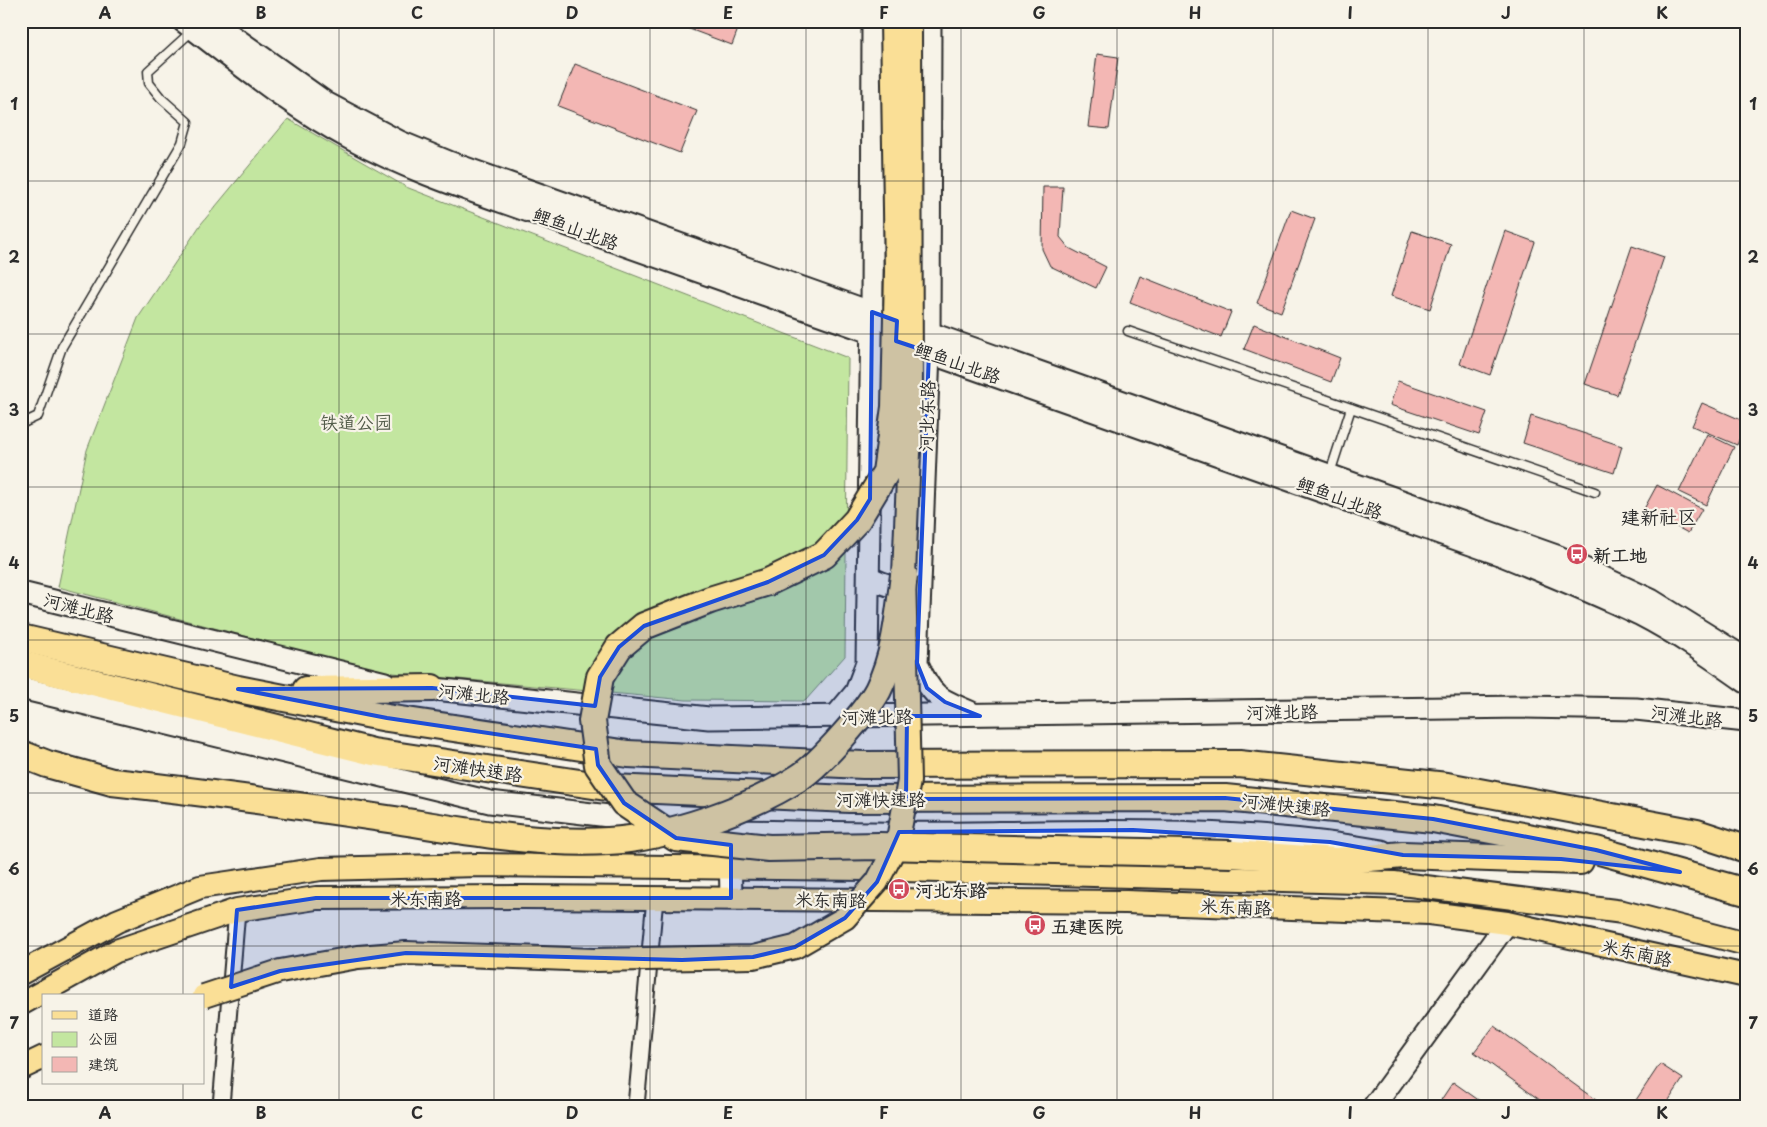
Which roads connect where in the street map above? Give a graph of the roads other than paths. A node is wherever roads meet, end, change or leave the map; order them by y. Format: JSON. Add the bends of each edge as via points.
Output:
{"nodes":[{"id":1,"x":873,"y":21,"type":"edge"},
{"id":2,"x":894,"y":21,"type":"edge"},
{"id":3,"x":910,"y":21,"type":"edge"},
{"id":4,"x":930,"y":21,"type":"edge"},
{"id":5,"x":196,"y":24,"type":"edge"},
{"id":6,"x":872,"y":322,"type":"junction"},
{"id":7,"x":1128,"y":331,"type":"dead end"},
{"id":8,"x":929,"y":342,"type":"junction"},
{"id":9,"x":1351,"y":408,"type":"junction"},
{"id":10,"x":21,"y":424,"type":"edge"},
{"id":11,"x":1326,"y":483,"type":"junction"},
{"id":12,"x":1595,"y":492,"type":"dead end"},
{"id":13,"x":869,"y":577,"type":"junction"},
{"id":14,"x":912,"y":577,"type":"junction"},
{"id":15,"x":21,"y":593,"type":"edge"},
{"id":16,"x":21,"y":638,"type":"edge"},
{"id":17,"x":1746,"y":659,"type":"edge"},
{"id":18,"x":21,"y":664,"type":"edge"},
{"id":19,"x":1746,"y":682,"type":"edge"},
{"id":20,"x":21,"y":688,"type":"edge"},
{"id":21,"x":432,"y":688,"type":"junction"},
{"id":22,"x":238,"y":689,"type":"junction"},
{"id":23,"x":980,"y":716,"type":"junction"},
{"id":24,"x":835,"y":717,"type":"junction"},
{"id":25,"x":1746,"y":721,"type":"edge"},
{"id":26,"x":21,"y":754,"type":"edge"},
{"id":27,"x":731,"y":831,"type":"junction"},
{"id":28,"x":1746,"y":849,"type":"edge"},
{"id":29,"x":1403,"y":855,"type":"junction"},
{"id":30,"x":730,"y":868,"type":"junction"},
{"id":31,"x":1680,"y":872,"type":"junction"},
{"id":32,"x":1746,"y":892,"type":"edge"},
{"id":33,"x":655,"y":898,"type":"junction"},
{"id":34,"x":731,"y":898,"type":"junction"},
{"id":35,"x":237,"y":910,"type":"junction"},
{"id":36,"x":1507,"y":923,"type":"junction"},
{"id":37,"x":1746,"y":944,"type":"edge"},
{"id":38,"x":21,"y":972,"type":"edge"},
{"id":39,"x":1746,"y":976,"type":"edge"},
{"id":40,"x":205,"y":996,"type":"edge"},
{"id":41,"x":21,"y":1004,"type":"edge"},
{"id":42,"x":42,"y":1058,"type":"edge"},
{"id":43,"x":21,"y":1068,"type":"edge"},
{"id":44,"x":1377,"y":1105,"type":"edge"},
{"id":45,"x":221,"y":1106,"type":"edge"},
{"id":46,"x":636,"y":1106,"type":"edge"}],
"edges":[{"from":1,"to":6,"type":"main road"},
{"from":2,"to":29,"type":"highway","bridge":true,"via":[[898,271],[895,407],[886,472],[858,520],[824,554],[768,582],[644,626],[619,647],[600,678],[592,721],[598,765],[624,803],[676,838],[769,848],[879,846],[1232,854],[1336,861]]},
{"from":3,"to":14,"type":"main road","bridge":true},
{"from":4,"to":8,"type":"main road","name":"河北东路"},
{"from":5,"to":6,"type":"main road","name":"鲤鱼山北路","via":[[310,115],[407,166]]},
{"from":5,"to":10,"type":"lane","via":[[148,71],[149,83],[188,122],[182,143],[62,347],[38,416]]},
{"from":6,"to":8,"type":"main road","name":"鲤鱼山北路"},
{"from":6,"to":13,"type":"main road"},
{"from":7,"to":9,"type":"lane"},
{"from":8,"to":11,"type":"main road","name":"鲤鱼山北路"},
{"from":8,"to":14,"type":"main road","name":"河北东路"},
{"from":9,"to":11,"type":"lane"},
{"from":9,"to":12,"type":"lane"},
{"from":11,"to":17,"type":"main road","name":"鲤鱼山北路","via":[[1559,557],[1651,600]]},
{"from":11,"to":19,"type":"main road","name":"鲤鱼山北路","via":[[1563,579],[1641,615]]},
{"from":13,"to":14,"type":"main road","via":[[885,586],[899,588]]},
{"from":13,"to":24,"type":"main road","via":[[867,663],[856,692]]},
{"from":14,"to":23,"type":"main road","name":"河北东路","via":[[917,663],[927,688],[945,702]]},
{"from":14,"to":26,"type":"highway","bridge":true,"via":[[895,643],[878,690],[840,740],[801,776],[784,785],[751,802],[657,835],[609,841],[527,840],[238,796],[112,782]]},
{"from":14,"to":40,"type":"main road","bridge":true,"via":[[909,781],[905,807],[897,844],[881,874],[845,918],[795,947],[753,957],[594,960],[406,953],[358,957],[280,971]]},
{"from":15,"to":21,"type":"main road","name":"河滩北路","via":[[388,684]]},
{"from":16,"to":22,"type":"highway","name":"河滩快速路"},
{"from":18,"to":31,"type":"highway","name":"河滩快速路","via":[[373,752],[614,788],[849,799],[1225,798],[1433,820],[1596,850]]},
{"from":20,"to":27,"type":"main road","via":[[490,802]]},
{"from":21,"to":22,"type":"highway","via":[[358,691]]},
{"from":21,"to":24,"type":"main road","name":"河滩北路","via":[[709,718]]},
{"from":22,"to":28,"type":"highway","name":"河滩快速路","via":[[387,718],[628,754],[863,766],[1240,764],[1447,786],[1697,833]]},
{"from":23,"to":24,"type":"main road","name":"河滩北路"},
{"from":23,"to":25,"type":"main road","name":"河滩北路","via":[[1524,707],[1636,709]]},
{"from":27,"to":29,"type":"main road","via":[[971,833],[1133,830],[1330,842]]},
{"from":27,"to":30,"type":"main road"},
{"from":29,"to":31,"type":"highway","via":[[1561,859]]},
{"from":30,"to":34,"type":"main road"},
{"from":30,"to":37,"type":"main road","name":"米东南路","via":[[1394,882],[1623,912]]},
{"from":30,"to":38,"type":"main road","name":"米东南路","via":[[478,865],[312,870],[200,887],[117,921]]},
{"from":31,"to":32,"type":"highway","name":"河滩快速路"},
{"from":33,"to":34,"type":"main road","name":"米东南路"},
{"from":33,"to":35,"type":"main road","name":"米东南路","via":[[316,898]]},
{"from":33,"to":46,"type":"street"},
{"from":34,"to":36,"type":"main road","name":"米东南路","via":[[1126,902],[1429,913]]},
{"from":35,"to":41,"type":"main road","name":"米东南路","via":[[116,951]]},
{"from":35,"to":45,"type":"street"},
{"from":36,"to":39,"type":"main road","name":"米东南路"},
{"from":36,"to":44,"type":"main road"},
{"from":42,"to":43,"type":"main road"}]}
